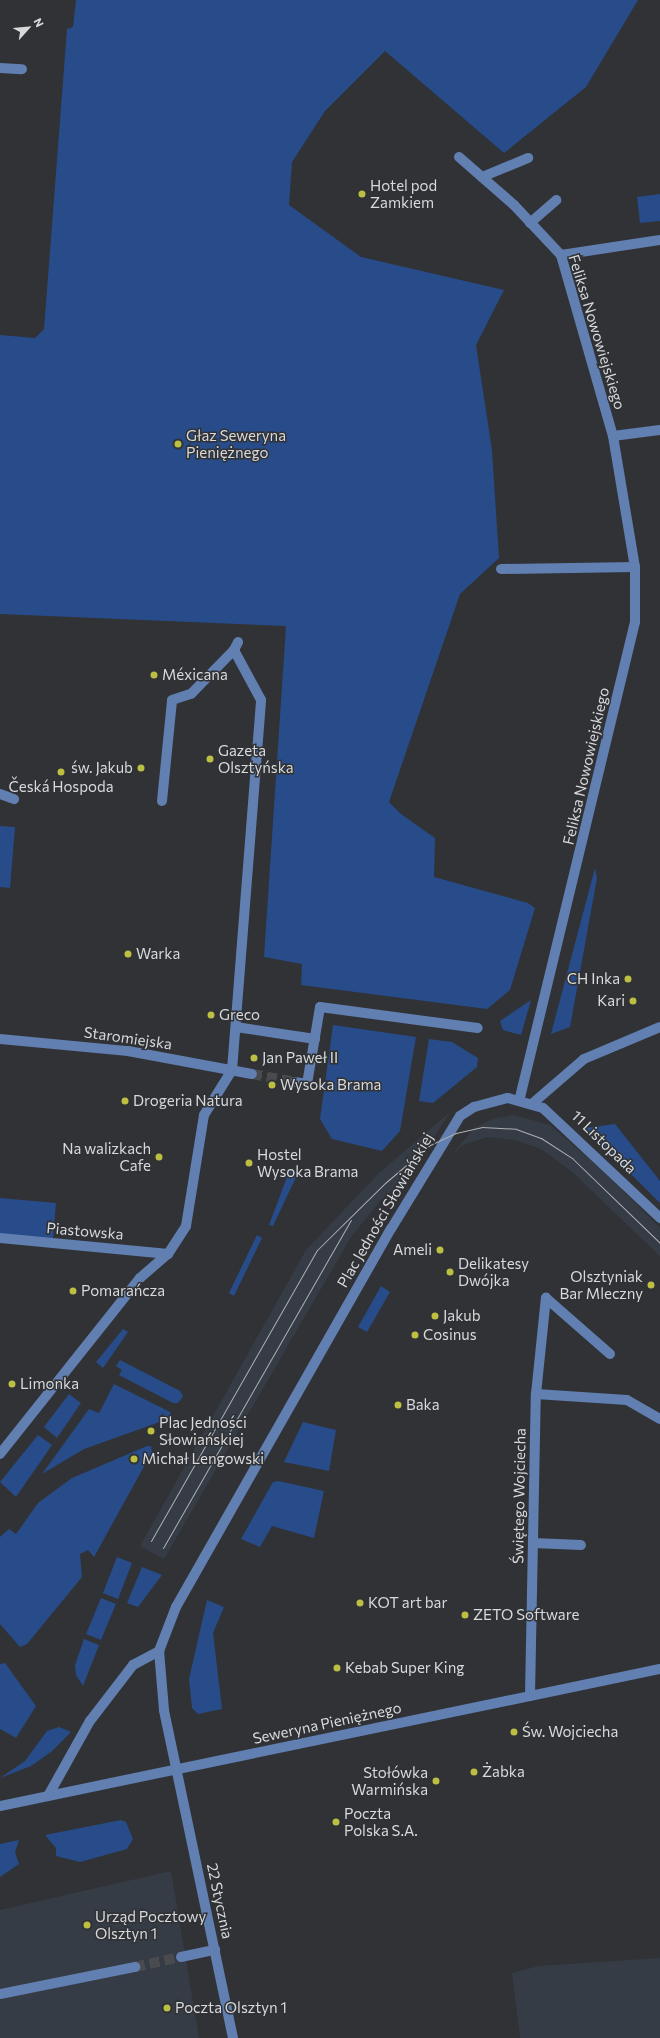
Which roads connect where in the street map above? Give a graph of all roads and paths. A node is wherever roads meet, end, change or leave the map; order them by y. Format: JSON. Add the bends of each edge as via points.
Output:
{"nodes":[{"id":1,"x":0,"y":68,"type":"edge"},
{"id":2,"x":22,"y":69,"type":"dead end"},
{"id":3,"x":459,"y":158,"type":"dead end"},
{"id":4,"x":528,"y":158,"type":"dead end"},
{"id":5,"x":482,"y":177,"type":"junction"},
{"id":6,"x":556,"y":200,"type":"dead end"},
{"id":7,"x":530,"y":223,"type":"junction"},
{"id":8,"x":660,"y":240,"type":"edge"},
{"id":9,"x":560,"y":255,"type":"junction"},
{"id":10,"x":660,"y":430,"type":"edge"},
{"id":11,"x":613,"y":436,"type":"junction"},
{"id":12,"x":635,"y":567,"type":"junction"},
{"id":13,"x":501,"y":569,"type":"dead end"},
{"id":14,"x":0,"y":794,"type":"edge"},
{"id":15,"x":14,"y":799,"type":"dead end"},
{"id":16,"x":162,"y":801,"type":"dead end"},
{"id":17,"x":236,"y":1027,"type":"junction"},
{"id":18,"x":660,"y":1027,"type":"edge"},
{"id":19,"x":478,"y":1028,"type":"dead end"},
{"id":20,"x":0,"y":1039,"type":"edge"},
{"id":21,"x":315,"y":1039,"type":"junction"},
{"id":22,"x":232,"y":1070,"type":"junction"},
{"id":23,"x":252,"y":1074,"type":"tunnel mouth"},
{"id":24,"x":295,"y":1082,"type":"tunnel mouth"},
{"id":25,"x":520,"y":1099,"type":"junction"},
{"id":26,"x":533,"y":1103,"type":"junction"},
{"id":27,"x":660,"y":1218,"type":"edge"},
{"id":28,"x":0,"y":1238,"type":"edge"},
{"id":29,"x":168,"y":1254,"type":"junction"},
{"id":30,"x":610,"y":1354,"type":"dead end"},
{"id":31,"x":536,"y":1394,"type":"junction"},
{"id":32,"x":660,"y":1419,"type":"edge"},
{"id":33,"x":0,"y":1454,"type":"edge"},
{"id":34,"x":533,"y":1543,"type":"junction"},
{"id":35,"x":581,"y":1545,"type":"dead end"},
{"id":36,"x":159,"y":1651,"type":"junction"},
{"id":37,"x":660,"y":1669,"type":"edge"},
{"id":38,"x":530,"y":1696,"type":"junction"},
{"id":39,"x":176,"y":1770,"type":"junction"},
{"id":40,"x":48,"y":1796,"type":"junction"},
{"id":41,"x":0,"y":1806,"type":"edge"},
{"id":42,"x":215,"y":1950,"type":"junction"},
{"id":43,"x":181,"y":1957,"type":"tunnel mouth"},
{"id":44,"x":135,"y":1967,"type":"tunnel mouth"},
{"id":45,"x":0,"y":1994,"type":"edge"},
{"id":46,"x":233,"y":2038,"type":"edge"}],
"edges":[{"from":1,"to":2,"type":"street"},
{"from":3,"to":5,"type":"street","name":"Feliksa Nowowiejskiego"},
{"from":4,"to":5,"type":"street"},
{"from":5,"to":7,"type":"street","name":"Feliksa Nowowiejskiego"},
{"from":6,"to":7,"type":"street"},
{"from":7,"to":9,"type":"street","name":"Feliksa Nowowiejskiego"},
{"from":8,"to":9,"type":"street"},
{"from":9,"to":11,"type":"street","name":"Feliksa Nowowiejskiego"},
{"from":10,"to":11,"type":"street"},
{"from":11,"to":12,"type":"street","name":"Feliksa Nowowiejskiego"},
{"from":12,"to":13,"type":"street"},
{"from":12,"to":25,"type":"street","name":"Feliksa Nowowiejskiego","via":[[635,622]]},
{"from":14,"to":15,"type":"street"},
{"from":16,"to":17,"type":"street","via":[[172,700],[191,694],[236,646],[261,700]]},
{"from":17,"to":21,"type":"street"},
{"from":17,"to":22,"type":"street"},
{"from":18,"to":26,"type":"street","via":[[584,1059]]},
{"from":19,"to":21,"type":"street","via":[[320,1007]]},
{"from":20,"to":22,"type":"street","name":"Staromiejska","via":[[128,1051]]},
{"from":21,"to":24,"type":"street","via":[[307,1084]]},
{"from":22,"to":23,"type":"street","name":"Staromiejska"},
{"from":22,"to":29,"type":"street","via":[[204,1115],[186,1226]]},
{"from":25,"to":26,"type":"street","name":"11 Listopada"},
{"from":25,"to":36,"type":"street","name":"Plac Jedności Słowiańskiej","via":[[491,1100],[474,1106],[450,1128],[179,1600]]},
{"from":26,"to":27,"type":"street","name":"11 Listopada","via":[[570,1130]]},
{"from":28,"to":29,"type":"street","name":"Piastowska"},
{"from":29,"to":33,"type":"street","via":[[140,1278]]},
{"from":30,"to":31,"type":"street","name":"Świętego Wojciecha","via":[[546,1298]]},
{"from":31,"to":32,"type":"street","via":[[627,1400]]},
{"from":31,"to":34,"type":"street","name":"Świętego Wojciecha"},
{"from":34,"to":35,"type":"street"},
{"from":34,"to":38,"type":"street","name":"Świętego Wojciecha"},
{"from":36,"to":39,"type":"street","name":"Plac Jedności Słowiańskiej","via":[[164,1710]]},
{"from":36,"to":40,"type":"street","via":[[133,1665],[100,1709]]},
{"from":37,"to":38,"type":"street","name":"Seweryna Pieniężnego"},
{"from":38,"to":39,"type":"street","name":"Seweryna Pieniężnego"},
{"from":39,"to":40,"type":"street","name":"Seweryna Pieniężnego"},
{"from":39,"to":42,"type":"street","name":"22 Stycznia"},
{"from":40,"to":41,"type":"street","name":"Seweryna Pieniężnego"},
{"from":42,"to":43,"type":"street"},
{"from":42,"to":46,"type":"street","name":"22 Stycznia"},
{"from":44,"to":45,"type":"street"}]}
